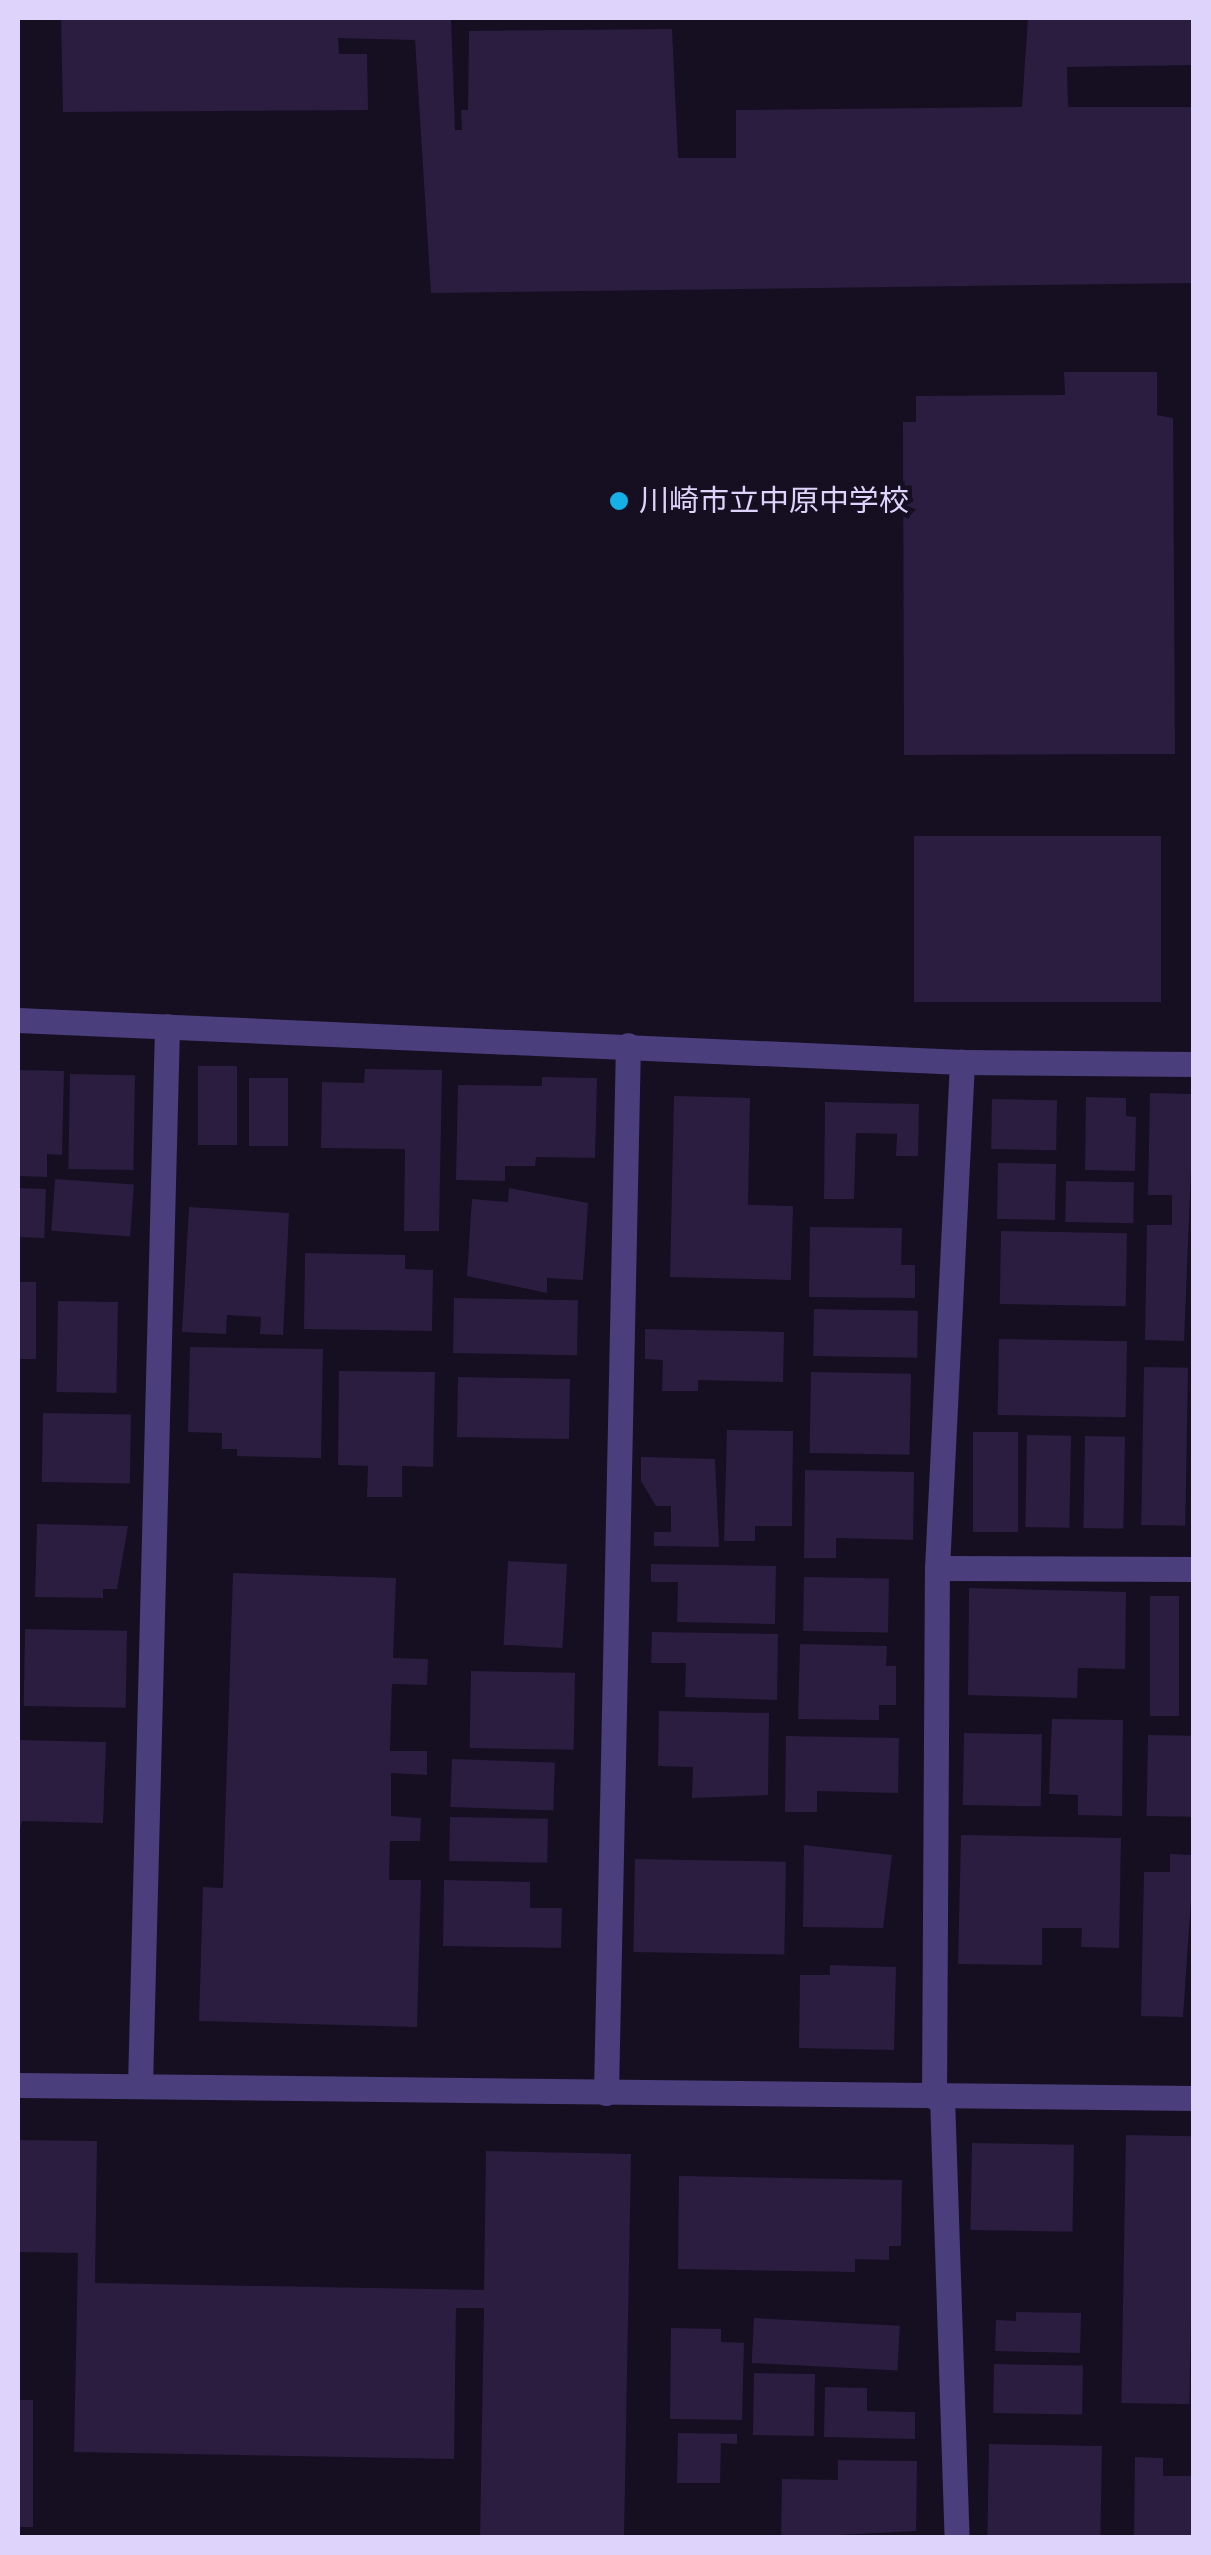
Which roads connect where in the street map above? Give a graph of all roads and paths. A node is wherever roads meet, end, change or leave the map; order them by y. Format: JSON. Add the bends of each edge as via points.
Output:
{"nodes":[{"id":1,"x":18,"y":1020,"type":"edge"},
{"id":2,"x":167,"y":1026,"type":"junction"},
{"id":3,"x":628,"y":1046,"type":"junction"},
{"id":4,"x":962,"y":1062,"type":"junction"},
{"id":5,"x":1194,"y":1064,"type":"edge"},
{"id":6,"x":937,"y":1568,"type":"junction"},
{"id":7,"x":1194,"y":1569,"type":"edge"},
{"id":8,"x":18,"y":2085,"type":"edge"},
{"id":9,"x":140,"y":2086,"type":"junction"},
{"id":10,"x":606,"y":2094,"type":"junction"},
{"id":11,"x":938,"y":2097,"type":"junction"},
{"id":12,"x":1194,"y":2098,"type":"edge"},
{"id":13,"x":957,"y":2538,"type":"edge"}],
"edges":[{"from":1,"to":2,"type":"street"},
{"from":2,"to":3,"type":"street"},
{"from":2,"to":9,"type":"street"},
{"from":3,"to":4,"type":"street"},
{"from":3,"to":10,"type":"street"},
{"from":4,"to":5,"type":"street"},
{"from":4,"to":6,"type":"street"},
{"from":6,"to":7,"type":"street"},
{"from":6,"to":11,"type":"street"},
{"from":8,"to":9,"type":"street"},
{"from":9,"to":10,"type":"street"},
{"from":10,"to":11,"type":"street"},
{"from":11,"to":12,"type":"street"},
{"from":11,"to":13,"type":"street"}]}
